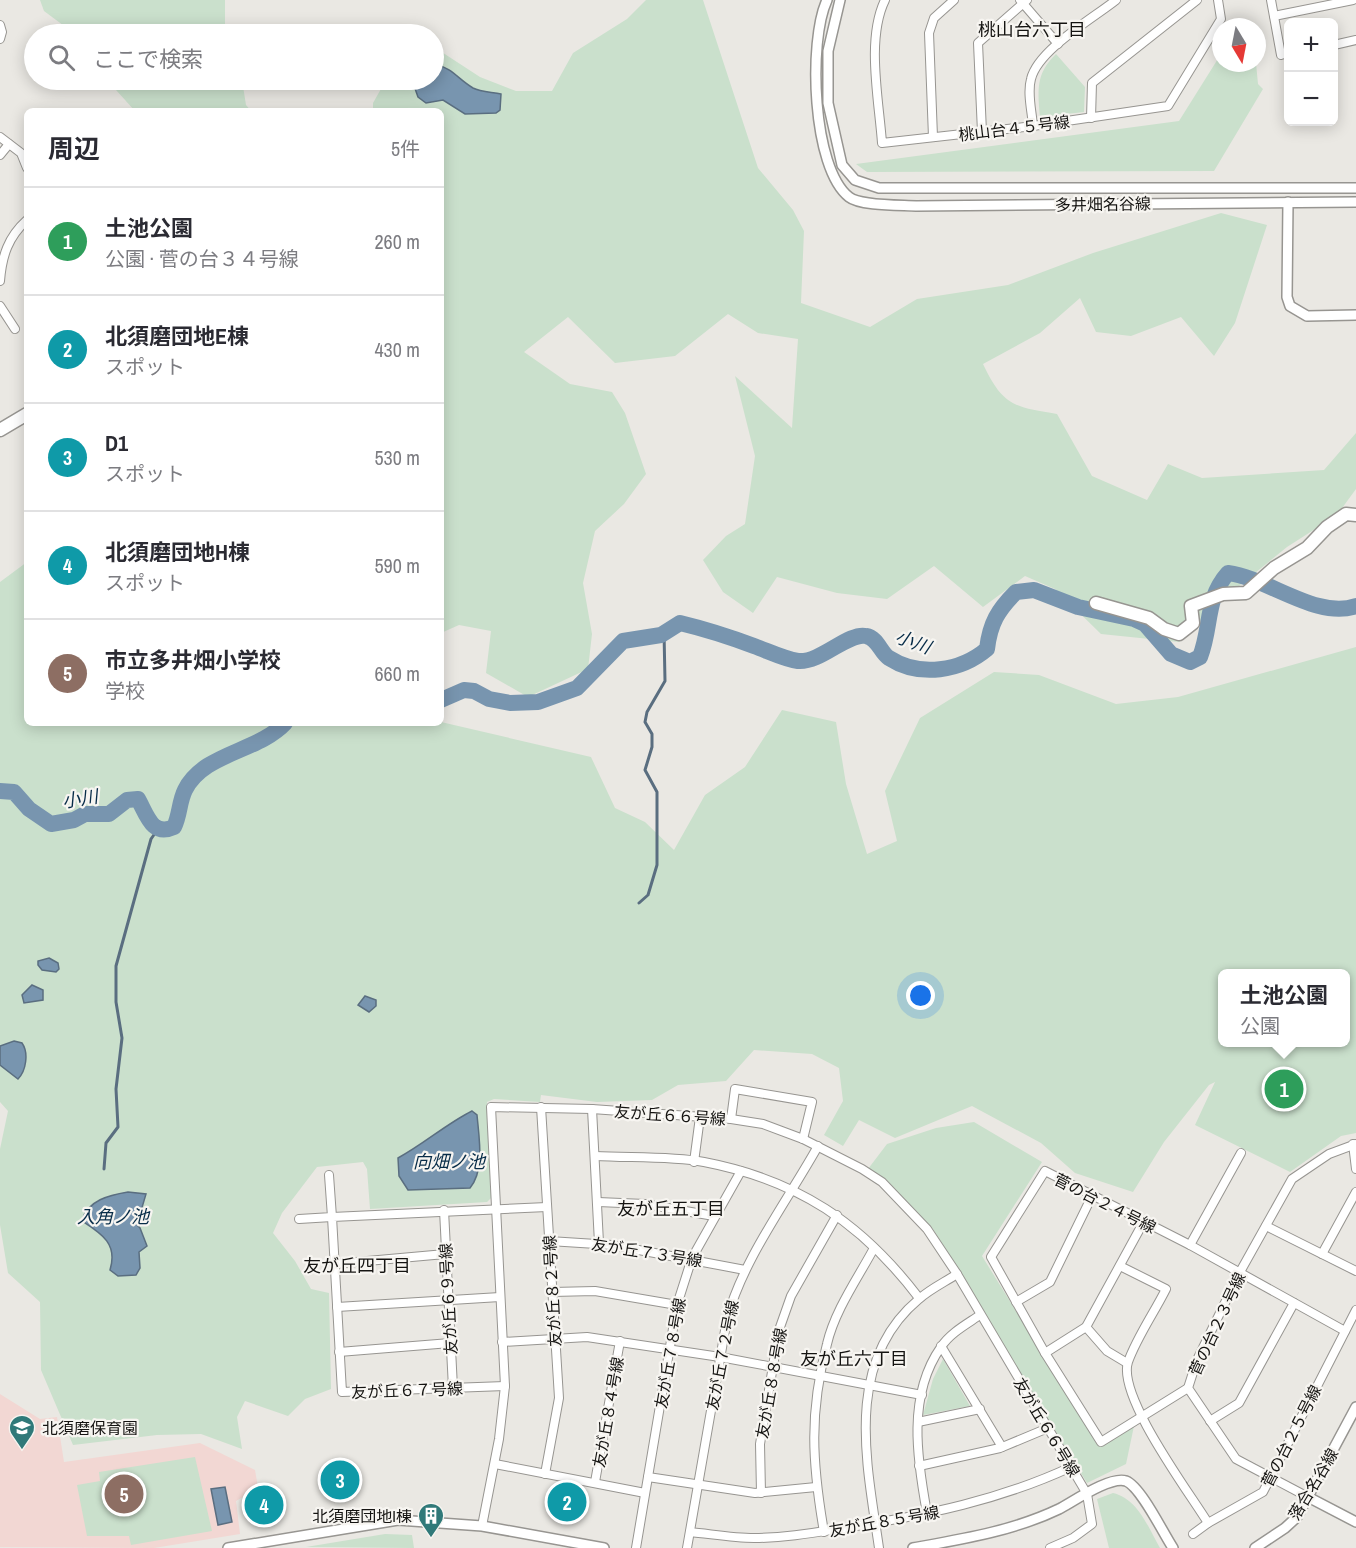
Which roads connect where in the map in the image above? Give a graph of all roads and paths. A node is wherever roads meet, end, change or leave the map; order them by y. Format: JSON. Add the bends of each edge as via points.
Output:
{"nodes":[{"id":1,"x":827,"y":0,"type":"edge"},
{"id":2,"x":840,"y":0,"type":"edge"},
{"id":3,"x":885,"y":0,"type":"edge"},
{"id":4,"x":954,"y":0,"type":"edge"},
{"id":5,"x":1116,"y":0,"type":"edge"},
{"id":6,"x":1197,"y":0,"type":"edge"},
{"id":7,"x":1218,"y":0,"type":"edge"},
{"id":8,"x":1271,"y":0,"type":"edge"},
{"id":9,"x":1353,"y":0,"type":"edge"},
{"id":10,"x":1023,"y":1,"type":"edge"},
{"id":11,"x":1274,"y":16,"type":"junction"},
{"id":12,"x":1356,"y":40,"type":"edge"},
{"id":13,"x":1058,"y":44,"type":"junction"},
{"id":14,"x":1338,"y":44,"type":"edge"},
{"id":15,"x":1284,"y":54,"type":"edge"},
{"id":16,"x":1091,"y":117,"type":"junction"},
{"id":17,"x":1033,"y":126,"type":"junction"},
{"id":18,"x":982,"y":132,"type":"junction"},
{"id":19,"x":0,"y":137,"type":"edge"},
{"id":20,"x":933,"y":137,"type":"junction"},
{"id":21,"x":9,"y":144,"type":"junction"},
{"id":22,"x":0,"y":155,"type":"edge"},
{"id":23,"x":24,"y":160,"type":"edge"},
{"id":24,"x":1356,"y":188,"type":"edge"},
{"id":25,"x":1288,"y":202,"type":"junction"},
{"id":26,"x":1356,"y":202,"type":"edge"},
{"id":27,"x":24,"y":223,"type":"edge"},
{"id":28,"x":0,"y":272,"type":"edge"},
{"id":29,"x":0,"y":281,"type":"edge"},
{"id":30,"x":0,"y":306,"type":"edge"},
{"id":31,"x":1356,"y":315,"type":"edge"},
{"id":32,"x":15,"y":329,"type":"dead end"},
{"id":33,"x":24,"y":416,"type":"edge"},
{"id":34,"x":0,"y":430,"type":"edge"},
{"id":35,"x":1356,"y":515,"type":"edge"},
{"id":36,"x":1096,"y":603,"type":"dead end"},
{"id":37,"x":541,"y":1107,"type":"junction"},
{"id":38,"x":592,"y":1109,"type":"junction"},
{"id":39,"x":700,"y":1117,"type":"junction"},
{"id":40,"x":731,"y":1119,"type":"junction"},
{"id":41,"x":803,"y":1139,"type":"junction"},
{"id":42,"x":1355,"y":1144,"type":"edge"},
{"id":43,"x":818,"y":1146,"type":"junction"},
{"id":44,"x":1241,"y":1153,"type":"dead end"},
{"id":45,"x":595,"y":1156,"type":"junction"},
{"id":46,"x":694,"y":1162,"type":"junction"},
{"id":47,"x":1356,"y":1169,"type":"edge"},
{"id":48,"x":741,"y":1171,"type":"junction"},
{"id":49,"x":329,"y":1175,"type":"dead end"},
{"id":50,"x":794,"y":1189,"type":"junction"},
{"id":51,"x":1356,"y":1192,"type":"edge"},
{"id":52,"x":1092,"y":1196,"type":"junction"},
{"id":53,"x":598,"y":1202,"type":"junction"},
{"id":54,"x":547,"y":1207,"type":"junction"},
{"id":55,"x":444,"y":1210,"type":"junction"},
{"id":56,"x":496,"y":1210,"type":"junction"},
{"id":57,"x":837,"y":1215,"type":"junction"},
{"id":58,"x":714,"y":1216,"type":"junction"},
{"id":59,"x":332,"y":1217,"type":"junction"},
{"id":60,"x":299,"y":1219,"type":"dead end"},
{"id":61,"x":1143,"y":1223,"type":"junction"},
{"id":62,"x":1266,"y":1226,"type":"junction"},
{"id":63,"x":549,"y":1241,"type":"junction"},
{"id":64,"x":599,"y":1244,"type":"junction"},
{"id":65,"x":1190,"y":1245,"type":"junction"},
{"id":66,"x":874,"y":1248,"type":"junction"},
{"id":67,"x":445,"y":1254,"type":"junction"},
{"id":68,"x":1322,"y":1254,"type":"junction"},
{"id":69,"x":692,"y":1258,"type":"junction"},
{"id":70,"x":334,"y":1264,"type":"junction"},
{"id":71,"x":1120,"y":1266,"type":"junction"},
{"id":72,"x":745,"y":1270,"type":"junction"},
{"id":73,"x":1356,"y":1271,"type":"edge"},
{"id":74,"x":1240,"y":1272,"type":"junction"},
{"id":75,"x":957,"y":1274,"type":"junction"},
{"id":76,"x":552,"y":1292,"type":"junction"},
{"id":77,"x":500,"y":1297,"type":"junction"},
{"id":78,"x":919,"y":1298,"type":"junction"},
{"id":79,"x":449,"y":1300,"type":"junction"},
{"id":80,"x":1016,"y":1302,"type":"junction"},
{"id":81,"x":1294,"y":1302,"type":"junction"},
{"id":82,"x":677,"y":1305,"type":"junction"},
{"id":83,"x":337,"y":1307,"type":"junction"},
{"id":84,"x":1356,"y":1310,"type":"edge"},
{"id":85,"x":980,"y":1315,"type":"junction"},
{"id":86,"x":1086,"y":1327,"type":"junction"},
{"id":87,"x":1345,"y":1331,"type":"junction"},
{"id":88,"x":554,"y":1337,"type":"junction"},
{"id":89,"x":620,"y":1341,"type":"junction"},
{"id":90,"x":502,"y":1342,"type":"junction"},
{"id":91,"x":450,"y":1343,"type":"junction"},
{"id":92,"x":941,"y":1346,"type":"junction"},
{"id":93,"x":671,"y":1351,"type":"junction"},
{"id":94,"x":339,"y":1352,"type":"junction"},
{"id":95,"x":1045,"y":1353,"type":"junction"},
{"id":96,"x":720,"y":1357,"type":"junction"},
{"id":97,"x":1127,"y":1364,"type":"junction"},
{"id":98,"x":772,"y":1367,"type":"junction"},
{"id":99,"x":822,"y":1376,"type":"junction"},
{"id":100,"x":869,"y":1385,"type":"junction"},
{"id":101,"x":505,"y":1386,"type":"junction"},
{"id":102,"x":453,"y":1388,"type":"junction"},
{"id":103,"x":1188,"y":1388,"type":"junction"},
{"id":104,"x":922,"y":1395,"type":"junction"},
{"id":105,"x":1356,"y":1407,"type":"edge"},
{"id":106,"x":980,"y":1409,"type":"junction"},
{"id":107,"x":1142,"y":1417,"type":"junction"},
{"id":108,"x":1210,"y":1421,"type":"junction"},
{"id":109,"x":918,"y":1422,"type":"junction"},
{"id":110,"x":1048,"y":1428,"type":"junction"},
{"id":111,"x":1002,"y":1447,"type":"junction"},
{"id":112,"x":495,"y":1464,"type":"junction"},
{"id":113,"x":919,"y":1466,"type":"junction"},
{"id":114,"x":1071,"y":1467,"type":"junction"},
{"id":115,"x":545,"y":1474,"type":"junction"},
{"id":116,"x":648,"y":1477,"type":"junction"},
{"id":117,"x":1270,"y":1478,"type":"junction"},
{"id":118,"x":595,"y":1482,"type":"junction"},
{"id":119,"x":698,"y":1486,"type":"junction"},
{"id":120,"x":816,"y":1487,"type":"junction"},
{"id":121,"x":645,"y":1493,"type":"junction"},
{"id":122,"x":761,"y":1493,"type":"junction"},
{"id":123,"x":1087,"y":1494,"type":"junction"},
{"id":124,"x":1308,"y":1497,"type":"junction"},
{"id":125,"x":927,"y":1513,"type":"junction"},
{"id":126,"x":1356,"y":1522,"type":"edge"},
{"id":127,"x":875,"y":1523,"type":"junction"},
{"id":128,"x":1208,"y":1523,"type":"junction"},
{"id":129,"x":482,"y":1526,"type":"junction"},
{"id":130,"x":690,"y":1532,"type":"junction"},
{"id":131,"x":824,"y":1532,"type":"junction"},
{"id":132,"x":1193,"y":1534,"type":"dead end"},
{"id":133,"x":228,"y":1548,"type":"edge"},
{"id":134,"x":604,"y":1548,"type":"edge"},
{"id":135,"x":636,"y":1548,"type":"edge"},
{"id":136,"x":687,"y":1548,"type":"edge"},
{"id":137,"x":879,"y":1548,"type":"edge"},
{"id":138,"x":913,"y":1548,"type":"edge"},
{"id":139,"x":1050,"y":1548,"type":"edge"},
{"id":140,"x":1173,"y":1548,"type":"edge"},
{"id":141,"x":1255,"y":1548,"type":"edge"}],
"edges":[{"from":1,"to":25,"type":"street","name":"多井畑名谷線","via":[[814,72],[817,103],[828,163],[837,187],[851,199],[916,206]]},
{"from":2,"to":24,"type":"street","name":"多井畑名谷線","via":[[828,51],[828,103],[842,165],[855,180],[879,188]]},
{"from":3,"to":20,"type":"street","name":"桃山台４５号線","via":[[875,43],[882,143]]},
{"from":4,"to":20,"type":"street","via":[[934,18],[929,33]]},
{"from":5,"to":13,"type":"street"},
{"from":6,"to":16,"type":"street","via":[[1092,83]]},
{"from":7,"to":16,"type":"street","name":"桃山台４５号線","via":[[1221,18],[1168,106]]},
{"from":8,"to":11,"type":"street"},
{"from":9,"to":11,"type":"street"},
{"from":10,"to":13,"type":"street"},
{"from":10,"to":18,"type":"street","via":[[978,43]]},
{"from":11,"to":15,"type":"street","via":[[1281,55]]},
{"from":12,"to":14,"type":"street"},
{"from":13,"to":17,"type":"street","via":[[1035,66],[1030,82]]},
{"from":16,"to":17,"type":"street","name":"桃山台４５号線"},
{"from":17,"to":18,"type":"street","name":"桃山台４５号線"},
{"from":18,"to":20,"type":"street","name":"桃山台４５号線"},
{"from":19,"to":21,"type":"street"},
{"from":21,"to":22,"type":"street"},
{"from":21,"to":23,"type":"street"},
{"from":25,"to":26,"type":"street","name":"多井畑名谷線"},
{"from":25,"to":31,"type":"street","via":[[1290,306],[1306,316]]},
{"from":27,"to":28,"type":"street","via":[[11,237]]},
{"from":28,"to":29,"type":"street"},
{"from":30,"to":32,"type":"street"},
{"from":33,"to":34,"type":"main road"},
{"from":35,"to":36,"type":"main road","via":[[1346,514],[1245,593],[1211,598],[1191,606],[1193,623],[1179,634],[1149,618]]},
{"from":37,"to":38,"type":"street","name":"友が丘６６号線"},
{"from":37,"to":54,"type":"street","name":"友が丘８２号線"},
{"from":37,"to":56,"type":"street","name":"友が丘６６号線","via":[[491,1107]]},
{"from":38,"to":39,"type":"street","name":"友が丘６６号線"},
{"from":38,"to":45,"type":"street"},
{"from":39,"to":40,"type":"street","name":"友が丘６６号線"},
{"from":39,"to":46,"type":"street"},
{"from":40,"to":41,"type":"street","name":"友が丘６６号線"},
{"from":40,"to":41,"type":"street","via":[[735,1089],[812,1102]]},
{"from":41,"to":43,"type":"street","name":"友が丘６６号線"},
{"from":42,"to":47,"type":"street"},
{"from":42,"to":62,"type":"street","name":"菅の台２３号線","via":[[1329,1154],[1292,1179]]},
{"from":43,"to":50,"type":"street","name":"友が丘７２号線"},
{"from":43,"to":75,"type":"street","name":"友が丘６６号線","via":[[882,1182],[927,1229]]},
{"from":44,"to":65,"type":"street"},
{"from":45,"to":46,"type":"street"},
{"from":45,"to":53,"type":"street"},
{"from":46,"to":48,"type":"street"},
{"from":48,"to":50,"type":"street"},
{"from":48,"to":58,"type":"street","name":"友が丘７８号線"},
{"from":49,"to":59,"type":"street","name":"友が丘６７号線"},
{"from":50,"to":57,"type":"street"},
{"from":50,"to":72,"type":"street","name":"友が丘７２号線"},
{"from":51,"to":68,"type":"street"},
{"from":52,"to":61,"type":"street","name":"菅の台２４号線"},
{"from":52,"to":80,"type":"street","via":[[1050,1282]]},
{"from":52,"to":80,"type":"street","name":"菅の台２４号線","via":[[1045,1171],[991,1257]]},
{"from":53,"to":58,"type":"street","via":[[645,1204]]},
{"from":53,"to":64,"type":"street"},
{"from":54,"to":56,"type":"street"},
{"from":54,"to":63,"type":"street","name":"友が丘８２号線"},
{"from":55,"to":56,"type":"street"},
{"from":55,"to":59,"type":"street"},
{"from":55,"to":67,"type":"street","name":"友が丘６９号線"},
{"from":56,"to":77,"type":"street","name":"友が丘６６号線"},
{"from":57,"to":66,"type":"street"},
{"from":57,"to":98,"type":"street","name":"友が丘８８号線","via":[[791,1296]]},
{"from":58,"to":69,"type":"street","name":"友が丘７８号線"},
{"from":59,"to":60,"type":"street"},
{"from":59,"to":70,"type":"street","name":"友が丘６７号線"},
{"from":61,"to":65,"type":"street","name":"菅の台２４号線"},
{"from":61,"to":71,"type":"street"},
{"from":62,"to":68,"type":"street"},
{"from":62,"to":74,"type":"street","name":"菅の台２３号線"},
{"from":63,"to":64,"type":"street","name":"友が丘７３号線"},
{"from":63,"to":76,"type":"street","name":"友が丘８２号線"},
{"from":64,"to":69,"type":"street","name":"友が丘７３号線"},
{"from":65,"to":74,"type":"street","name":"菅の台２４号線"},
{"from":66,"to":78,"type":"street"},
{"from":66,"to":99,"type":"street","via":[[827,1343]]},
{"from":67,"to":70,"type":"street"},
{"from":67,"to":79,"type":"street","name":"友が丘６９号線"},
{"from":68,"to":73,"type":"street"},
{"from":69,"to":72,"type":"street","name":"友が丘７３号線"},
{"from":69,"to":82,"type":"street","name":"友が丘７８号線"},
{"from":70,"to":83,"type":"street","name":"友が丘６７号線"},
{"from":71,"to":86,"type":"street"},
{"from":71,"to":97,"type":"street","via":[[1166,1289]]},
{"from":72,"to":96,"type":"street","name":"友が丘７２号線","via":[[734,1292]]},
{"from":74,"to":81,"type":"street","name":"菅の台２４号線"},
{"from":74,"to":103,"type":"street","name":"菅の台２３号線","via":[[1197,1360]]},
{"from":75,"to":78,"type":"street"},
{"from":75,"to":85,"type":"street","name":"友が丘６６号線"},
{"from":76,"to":82,"type":"street","via":[[595,1291]]},
{"from":76,"to":88,"type":"street","name":"友が丘８２号線"},
{"from":77,"to":79,"type":"street"},
{"from":77,"to":90,"type":"street","name":"友が丘６６号線"},
{"from":78,"to":100,"type":"street","via":[[894,1325],[878,1355]]},
{"from":79,"to":83,"type":"street"},
{"from":79,"to":91,"type":"street","name":"友が丘６９号線"},
{"from":80,"to":95,"type":"street","name":"菅の台２４号線"},
{"from":81,"to":87,"type":"street","name":"菅の台２４号線"},
{"from":81,"to":108,"type":"street","via":[[1239,1403]]},
{"from":82,"to":93,"type":"street","name":"友が丘７８号線"},
{"from":83,"to":94,"type":"street","name":"友が丘６７号線"},
{"from":84,"to":87,"type":"street","name":"菅の台２５号線"},
{"from":85,"to":92,"type":"street"},
{"from":85,"to":110,"type":"street","name":"友が丘６６号線"},
{"from":86,"to":95,"type":"street"},
{"from":86,"to":97,"type":"street","via":[[1107,1351]]},
{"from":87,"to":117,"type":"street","name":"菅の台２５号線"},
{"from":88,"to":89,"type":"street"},
{"from":88,"to":90,"type":"street"},
{"from":88,"to":115,"type":"street","name":"友が丘８２号線","via":[[559,1398]]},
{"from":89,"to":93,"type":"street"},
{"from":89,"to":118,"type":"street","name":"友が丘８４号線"},
{"from":90,"to":101,"type":"street","name":"友が丘６６号線"},
{"from":91,"to":94,"type":"street"},
{"from":91,"to":102,"type":"street","name":"友が丘６９号線"},
{"from":92,"to":104,"type":"street"},
{"from":92,"to":106,"type":"street"},
{"from":93,"to":96,"type":"street"},
{"from":93,"to":116,"type":"street","name":"友が丘７８号線"},
{"from":94,"to":102,"type":"street","name":"友が丘６７号線","via":[[342,1392]]},
{"from":95,"to":107,"type":"street","name":"菅の台２４号線","via":[[1101,1442]]},
{"from":96,"to":98,"type":"street"},
{"from":96,"to":119,"type":"street","name":"友が丘７２号線"},
{"from":97,"to":107,"type":"street","via":[[1127,1381]]},
{"from":98,"to":99,"type":"street"},
{"from":98,"to":122,"type":"street","name":"友が丘８８号線","via":[[760,1444]]},
{"from":99,"to":100,"type":"street"},
{"from":99,"to":120,"type":"street","via":[[812,1426]]},
{"from":100,"to":104,"type":"street"},
{"from":100,"to":127,"type":"street","via":[[864,1435]]},
{"from":101,"to":102,"type":"street","name":"友が丘６７号線"},
{"from":101,"to":112,"type":"street","name":"友が丘６６号線"},
{"from":103,"to":107,"type":"street","name":"菅の台２４号線"},
{"from":103,"to":108,"type":"street","name":"菅の台２３号線"},
{"from":104,"to":109,"type":"street"},
{"from":105,"to":124,"type":"street","name":"落合名谷線"},
{"from":106,"to":109,"type":"street"},
{"from":106,"to":111,"type":"street"},
{"from":107,"to":128,"type":"street"},
{"from":108,"to":117,"type":"street","name":"菅の台２３号線","via":[[1236,1459]]},
{"from":109,"to":113,"type":"street"},
{"from":110,"to":111,"type":"street"},
{"from":110,"to":114,"type":"street","name":"友が丘６６号線"},
{"from":111,"to":113,"type":"street"},
{"from":112,"to":115,"type":"street"},
{"from":112,"to":129,"type":"street","name":"友が丘６６号線"},
{"from":113,"to":125,"type":"street"},
{"from":114,"to":123,"type":"street","name":"友が丘６６号線"},
{"from":114,"to":125,"type":"street","name":"友が丘８５号線","via":[[979,1503]]},
{"from":115,"to":118,"type":"street"},
{"from":116,"to":119,"type":"street"},
{"from":116,"to":121,"type":"street","name":"友が丘７８号線"},
{"from":117,"to":124,"type":"street","name":"菅の台２３号線"},
{"from":117,"to":128,"type":"street","name":"菅の台２５号線","via":[[1263,1492]]},
{"from":118,"to":121,"type":"street"},
{"from":119,"to":122,"type":"street"},
{"from":119,"to":130,"type":"street","name":"友が丘７２号線"},
{"from":120,"to":122,"type":"street"},
{"from":120,"to":131,"type":"street"},
{"from":121,"to":135,"type":"street","name":"友が丘７８号線"},
{"from":123,"to":138,"type":"street","via":[[1030,1521],[998,1531]]},
{"from":123,"to":139,"type":"street","via":[[1092,1524]]},
{"from":123,"to":140,"type":"street","via":[[1114,1481],[1129,1483]]},
{"from":124,"to":126,"type":"street"},
{"from":124,"to":141,"type":"street","name":"落合名谷線","via":[[1297,1517]]},
{"from":125,"to":127,"type":"street","name":"友が丘８５号線"},
{"from":127,"to":131,"type":"street","name":"友が丘８５号線"},
{"from":127,"to":137,"type":"street"},
{"from":128,"to":132,"type":"street","name":"菅の台２５号線"},
{"from":129,"to":133,"type":"street","via":[[398,1520]]},
{"from":129,"to":134,"type":"street"},
{"from":130,"to":131,"type":"street","name":"友が丘８５号線","via":[[754,1538]]},
{"from":130,"to":136,"type":"street","name":"友が丘７２号線"}]}
